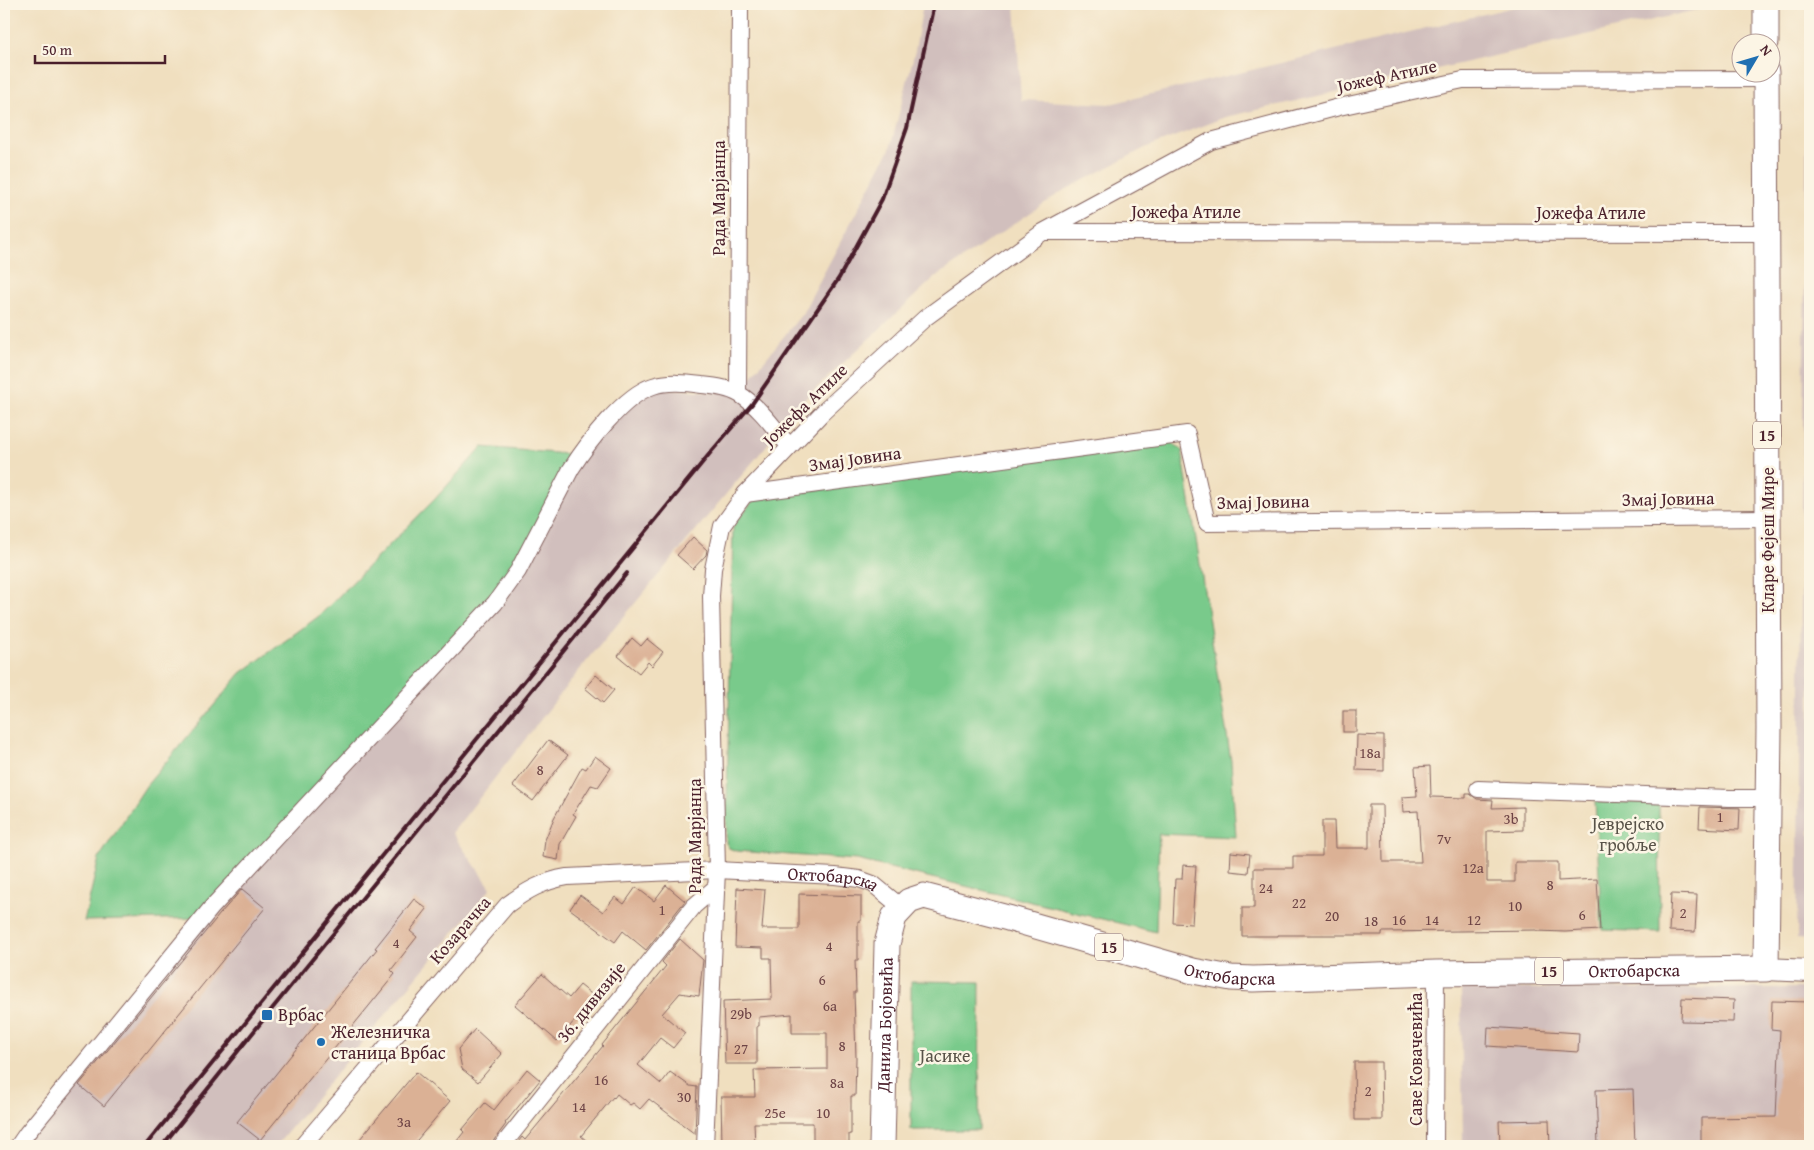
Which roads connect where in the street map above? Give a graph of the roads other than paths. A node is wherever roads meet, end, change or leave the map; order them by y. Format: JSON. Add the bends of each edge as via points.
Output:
{"nodes":[{"id":1,"x":740,"y":4,"type":"edge"},
{"id":2,"x":1766,"y":4,"type":"edge"},
{"id":3,"x":1766,"y":32,"type":"edge"},
{"id":4,"x":1732,"y":76,"type":"edge"},
{"id":5,"x":1766,"y":82,"type":"edge"},
{"id":6,"x":1043,"y":232,"type":"junction"},
{"id":7,"x":1766,"y":233,"type":"junction"},
{"id":8,"x":738,"y":393,"type":"junction"},
{"id":9,"x":789,"y":446,"type":"junction"},
{"id":10,"x":745,"y":494,"type":"junction"},
{"id":11,"x":1768,"y":518,"type":"junction"},
{"id":12,"x":722,"y":526,"type":"joint"},
{"id":13,"x":1478,"y":789,"type":"dead end"},
{"id":14,"x":1767,"y":798,"type":"junction"},
{"id":15,"x":717,"y":870,"type":"junction"},
{"id":16,"x":716,"y":887,"type":"junction"},
{"id":17,"x":901,"y":907,"type":"junction"},
{"id":18,"x":1766,"y":969,"type":"junction"},
{"id":19,"x":1810,"y":971,"type":"edge"},
{"id":20,"x":1436,"y":973,"type":"junction"},
{"id":21,"x":18,"y":1146,"type":"edge"},
{"id":22,"x":302,"y":1146,"type":"edge"},
{"id":23,"x":502,"y":1146,"type":"edge"},
{"id":24,"x":705,"y":1146,"type":"edge"},
{"id":25,"x":882,"y":1146,"type":"edge"},
{"id":26,"x":1435,"y":1146,"type":"edge"}],
"edges":[{"from":1,"to":8,"type":"street","name":"Рада Марјанца"},
{"from":2,"to":3,"type":"main road"},
{"from":4,"to":6,"type":"street","name":"Јожеф Атиле","via":[[1463,80],[1340,107],[1211,141]]},
{"from":5,"to":7,"type":"main road","name":"Кларе Фејеш Мире","number":"15"},
{"from":6,"to":7,"type":"street","name":"Јожефа Атиле"},
{"from":6,"to":9,"type":"street","name":"Јожефа Атиле","via":[[925,318]]},
{"from":7,"to":11,"type":"main road","name":"Кларе Фејеш Мире","number":"15"},
{"from":8,"to":9,"type":"street","via":[[762,412]]},
{"from":8,"to":21,"type":"street","via":[[704,385],[666,383],[647,388],[625,403],[576,462],[518,570],[495,603],[212,907]]},
{"from":9,"to":10,"type":"street","name":"Јожефа Атиле"},
{"from":10,"to":11,"type":"street","name":"Змај Јовина","via":[[1187,434],[1207,523]]},
{"from":10,"to":12,"type":"street","name":"Јожефа Атиле"},
{"from":11,"to":14,"type":"main road","name":"Кларе Фејеш Мире","number":"15"},
{"from":12,"to":15,"type":"street","name":"Рада Марјанца","via":[[711,596]]},
{"from":13,"to":14,"type":"street"},
{"from":14,"to":18,"type":"main road","name":"Кларе Фејеш Мире","number":"15"},
{"from":15,"to":16,"type":"street","name":"Рада Марјанца"},
{"from":15,"to":17,"type":"street","name":"Октобарска","via":[[859,879],[873,884]]},
{"from":15,"to":22,"type":"street","name":"Козарачка","via":[[567,877],[537,885],[522,894],[507,905]]},
{"from":16,"to":23,"type":"street","name":"36. дивизије","via":[[694,906]]},
{"from":16,"to":24,"type":"street","name":"Рада Марјанца"},
{"from":17,"to":20,"type":"main road","name":"Октобарска","number":"15","via":[[924,896],[1193,971],[1231,978]]},
{"from":17,"to":25,"type":"main road","name":"Данила Бојовића","via":[[894,917],[887,944]]},
{"from":18,"to":19,"type":"street"},
{"from":18,"to":20,"type":"main road","name":"Октобарска","number":"15"},
{"from":20,"to":26,"type":"street","name":"Саве Ковачевића"}]}
